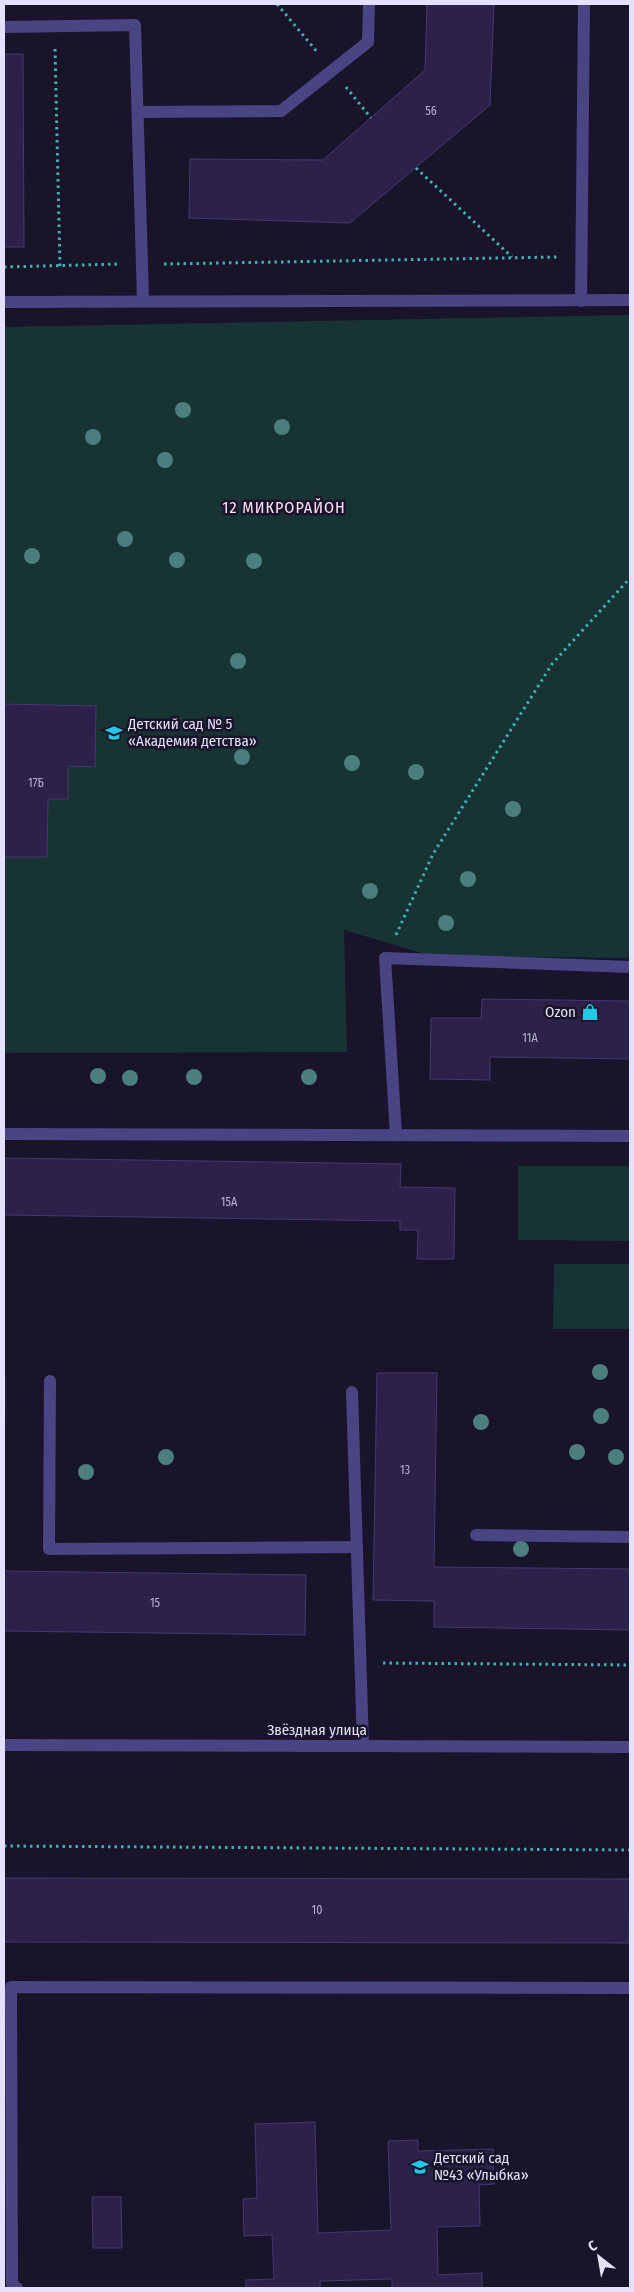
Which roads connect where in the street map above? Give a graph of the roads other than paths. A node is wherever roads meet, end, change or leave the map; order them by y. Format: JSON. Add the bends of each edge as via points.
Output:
{"nodes":[{"id":1,"x":369,"y":4,"type":"edge"},
{"id":2,"x":584,"y":4,"type":"edge"},
{"id":3,"x":4,"y":27,"type":"edge"},
{"id":4,"x":138,"y":112,"type":"junction"},
{"id":5,"x":581,"y":300,"type":"junction"},
{"id":6,"x":630,"y":300,"type":"edge"},
{"id":7,"x":143,"y":301,"type":"junction"},
{"id":8,"x":4,"y":302,"type":"edge"},
{"id":9,"x":630,"y":967,"type":"edge"},
{"id":10,"x":4,"y":1134,"type":"edge"},
{"id":11,"x":396,"y":1134,"type":"junction"},
{"id":12,"x":630,"y":1136,"type":"edge"},
{"id":13,"x":50,"y":1381,"type":"dead end"},
{"id":14,"x":352,"y":1392,"type":"dead end"},
{"id":15,"x":476,"y":1535,"type":"dead end"},
{"id":16,"x":630,"y":1537,"type":"edge"},
{"id":17,"x":357,"y":1547,"type":"junction"},
{"id":18,"x":4,"y":1745,"type":"edge"},
{"id":19,"x":362,"y":1746,"type":"junction"},
{"id":20,"x":630,"y":1747,"type":"edge"},
{"id":21,"x":630,"y":1988,"type":"edge"},
{"id":22,"x":17,"y":2288,"type":"edge"}],
"edges":[{"from":1,"to":4,"type":"street","via":[[368,42],[281,111]]},
{"from":2,"to":5,"type":"street"},
{"from":3,"to":4,"type":"street","via":[[135,26]]},
{"from":4,"to":7,"type":"street"},
{"from":5,"to":6,"type":"street"},
{"from":5,"to":7,"type":"street"},
{"from":7,"to":8,"type":"street"},
{"from":9,"to":11,"type":"street","via":[[385,958]]},
{"from":10,"to":11,"type":"street"},
{"from":11,"to":12,"type":"street"},
{"from":13,"to":17,"type":"street","via":[[49,1549]]},
{"from":14,"to":17,"type":"street"},
{"from":15,"to":16,"type":"street"},
{"from":17,"to":19,"type":"street"},
{"from":18,"to":19,"type":"street","name":"Звёздная улица"},
{"from":19,"to":20,"type":"street","name":"Звёздная улица"},
{"from":21,"to":22,"type":"street","via":[[11,1987],[12,2284]]}]}
